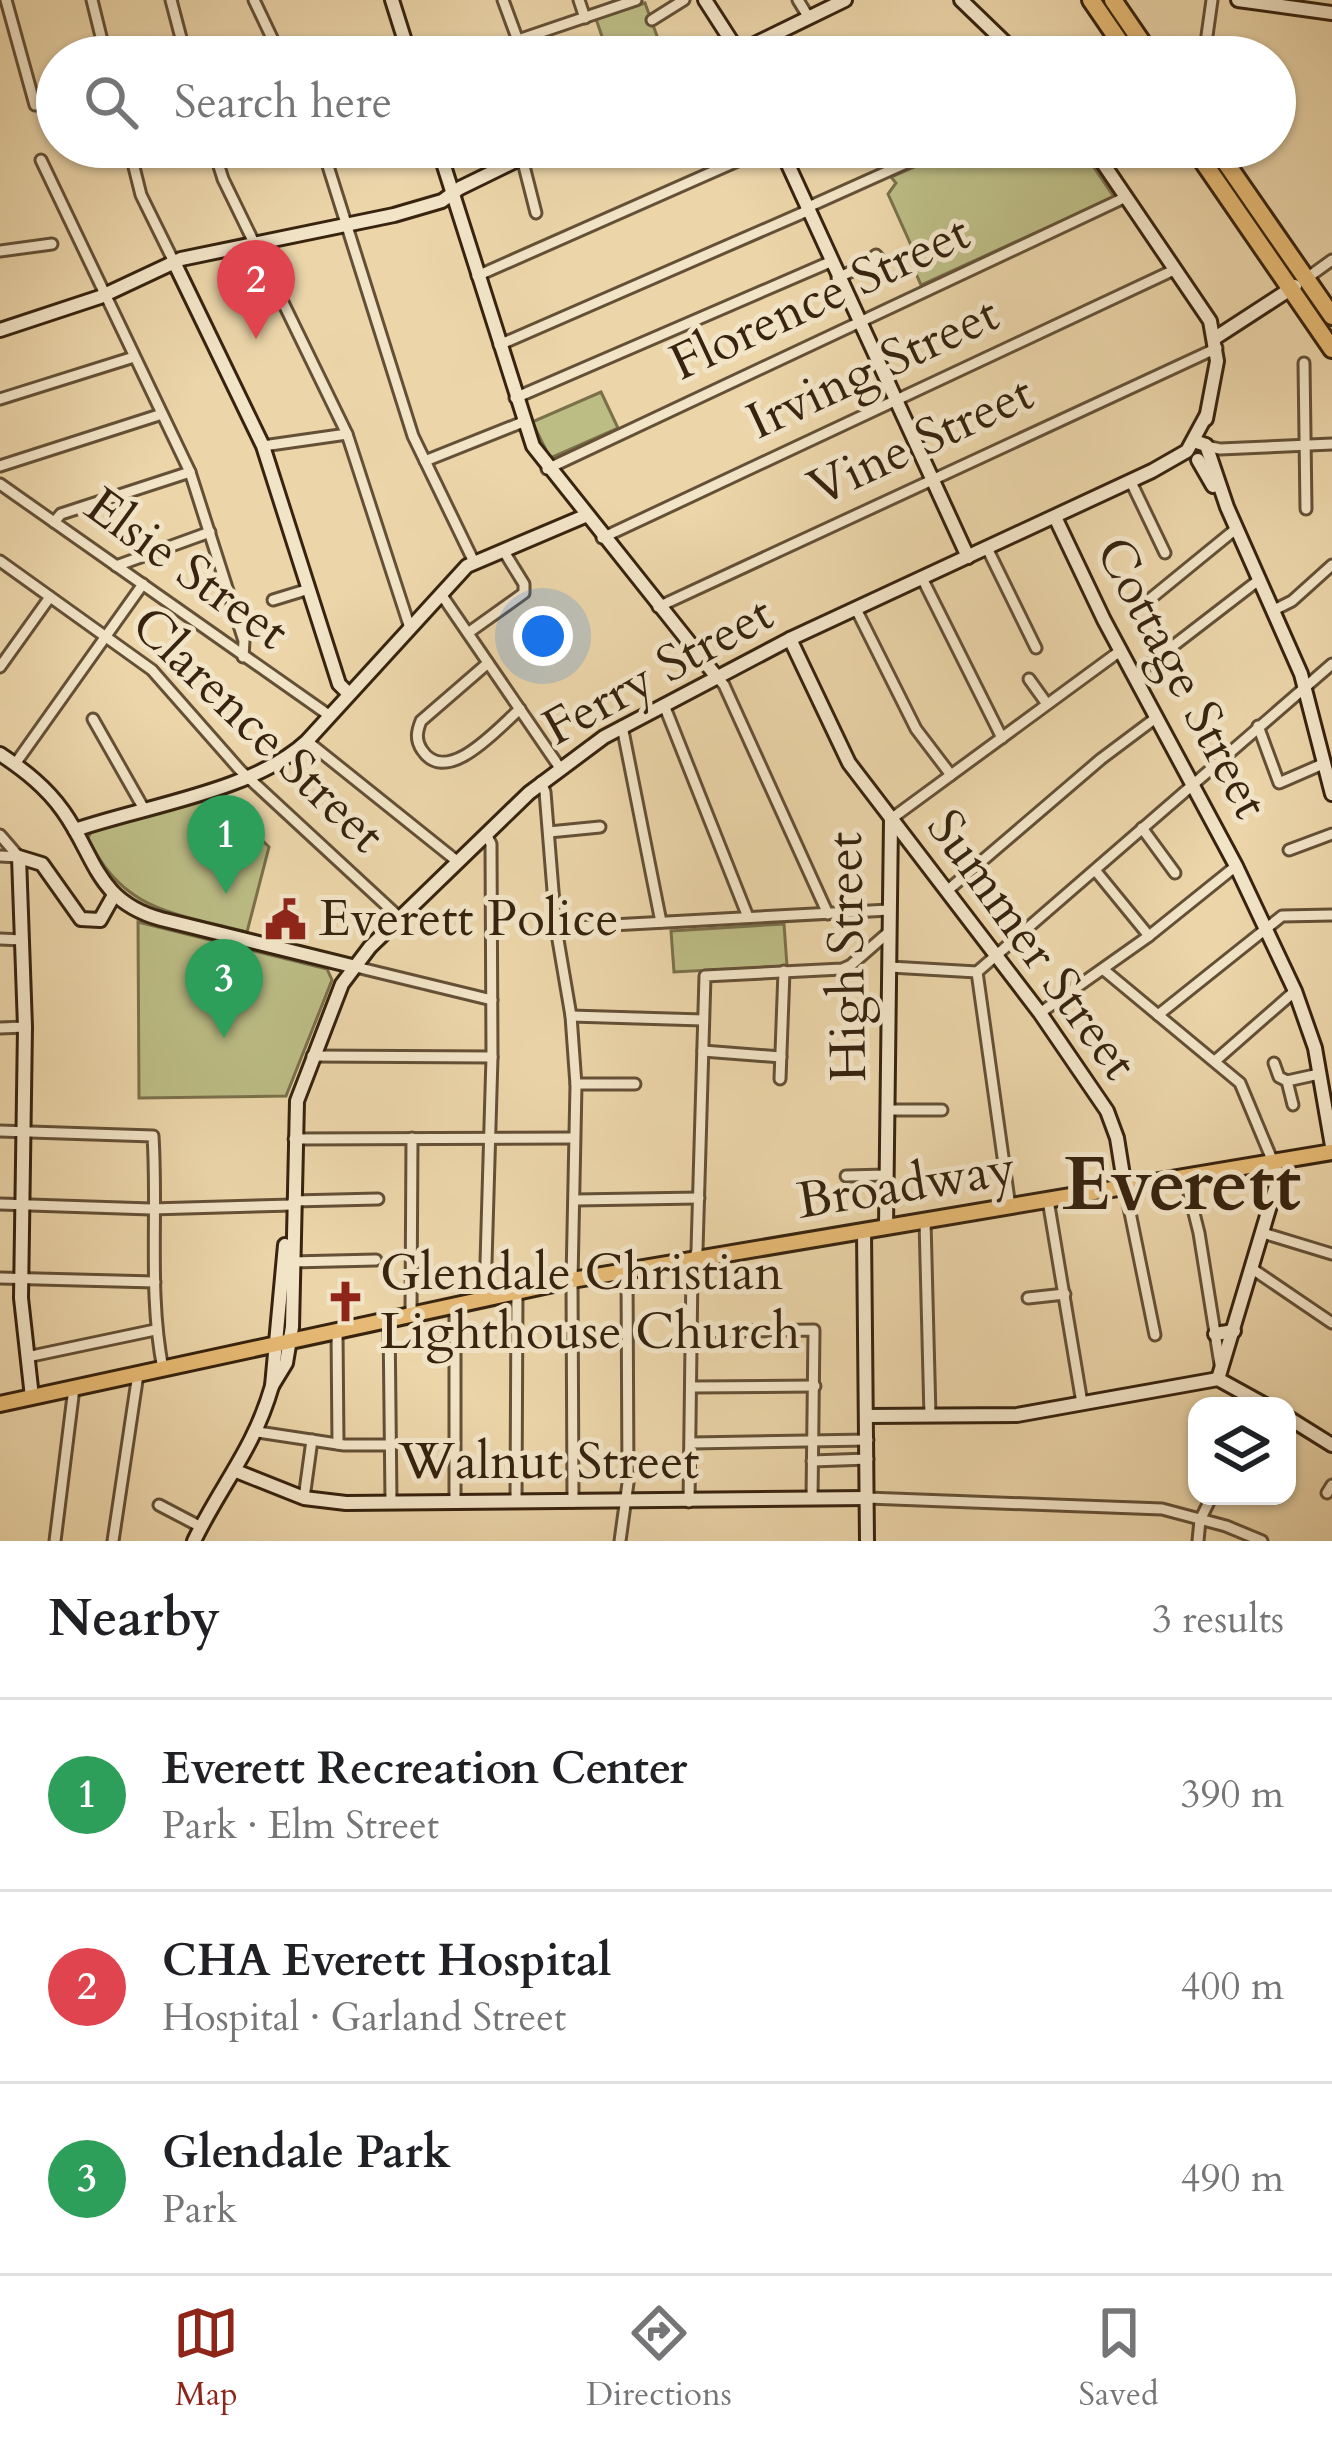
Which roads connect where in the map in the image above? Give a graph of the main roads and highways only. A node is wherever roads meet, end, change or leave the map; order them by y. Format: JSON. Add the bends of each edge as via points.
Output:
{"nodes":[{"id":1,"x":1092,"y":0,"type":"edge"},
{"id":2,"x":1112,"y":0,"type":"edge"},
{"id":3,"x":1116,"y":36,"type":"edge"},
{"id":4,"x":1137,"y":36,"type":"edge"},
{"id":5,"x":1209,"y":168,"type":"edge"},
{"id":6,"x":1228,"y":168,"type":"edge"},
{"id":7,"x":1299,"y":284,"type":"junction"},
{"id":8,"x":1332,"y":316,"type":"edge"},
{"id":9,"x":1332,"y":349,"type":"edge"},
{"id":10,"x":1332,"y":1149,"type":"edge"},
{"id":11,"x":0,"y":1404,"type":"edge"}],
"edges":[{"from":1,"to":3,"type":"highway"},
{"from":2,"to":4,"type":"highway"},
{"from":5,"to":7,"type":"highway"},
{"from":6,"to":7,"type":"highway"},
{"from":7,"to":8,"type":"highway"},
{"from":7,"to":9,"type":"highway"},
{"from":10,"to":11,"type":"main road","name":"Broadway","via":[[572,1280]]}]}
